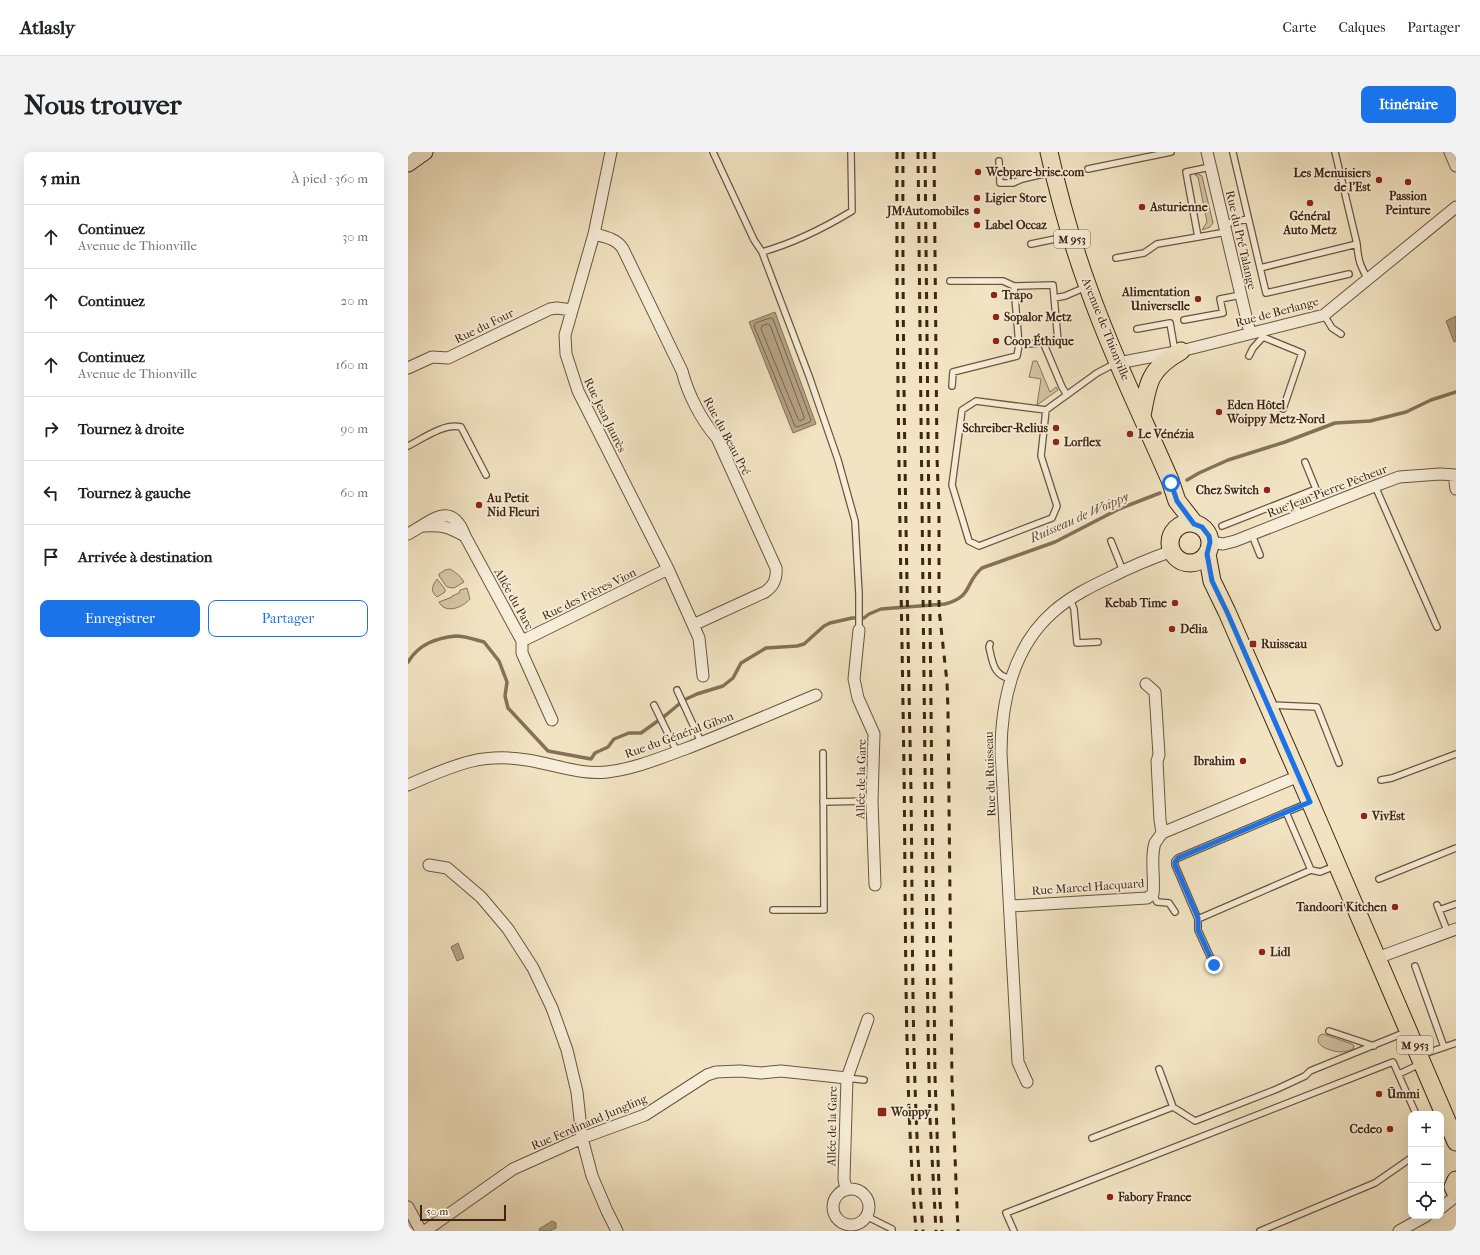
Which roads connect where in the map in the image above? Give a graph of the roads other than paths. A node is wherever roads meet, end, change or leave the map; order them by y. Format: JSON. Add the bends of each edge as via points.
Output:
{"nodes":[{"id":1,"x":425,"y":152,"type":"edge"},
{"id":2,"x":611,"y":152,"type":"edge"},
{"id":3,"x":713,"y":152,"type":"edge"},
{"id":4,"x":851,"y":152,"type":"edge"},
{"id":5,"x":1049,"y":152,"type":"edge"},
{"id":6,"x":1170,"y":152,"type":"edge"},
{"id":7,"x":1206,"y":152,"type":"edge"},
{"id":8,"x":1335,"y":152,"type":"edge"},
{"id":9,"x":1450,"y":152,"type":"edge"},
{"id":10,"x":1233,"y":153,"type":"dead end"},
{"id":11,"x":1000,"y":161,"type":"dead end"},
{"id":12,"x":408,"y":164,"type":"edge"},
{"id":13,"x":1456,"y":166,"type":"edge"},
{"id":14,"x":1210,"y":167,"type":"junction"},
{"id":15,"x":1088,"y":169,"type":"dead end"},
{"id":16,"x":1053,"y":171,"type":"junction"},
{"id":17,"x":1456,"y":207,"type":"edge"},
{"id":18,"x":1248,"y":219,"type":"junction"},
{"id":19,"x":1225,"y":228,"type":"junction"},
{"id":20,"x":594,"y":234,"type":"junction"},
{"id":21,"x":1071,"y":236,"type":"junction"},
{"id":22,"x":1198,"y":237,"type":"junction"},
{"id":23,"x":1031,"y":244,"type":"dead end"},
{"id":24,"x":1357,"y":244,"type":"junction"},
{"id":25,"x":762,"y":252,"type":"junction"},
{"id":26,"x":1116,"y":258,"type":"dead end"},
{"id":27,"x":1260,"y":268,"type":"junction"},
{"id":28,"x":1350,"y":274,"type":"dead end"},
{"id":29,"x":1368,"y":278,"type":"junction"},
{"id":30,"x":950,"y":281,"type":"dead end"},
{"id":31,"x":1014,"y":286,"type":"junction"},
{"id":32,"x":1088,"y":287,"type":"junction"},
{"id":33,"x":1241,"y":295,"type":"junction"},
{"id":34,"x":1054,"y":298,"type":"junction"},
{"id":35,"x":572,"y":310,"type":"junction"},
{"id":36,"x":1324,"y":315,"type":"junction"},
{"id":37,"x":1184,"y":320,"type":"dead end"},
{"id":38,"x":1137,"y":329,"type":"dead end"},
{"id":39,"x":1250,"y":333,"type":"junction"},
{"id":40,"x":1262,"y":334,"type":"junction"},
{"id":41,"x":1340,"y":334,"type":"dead end"},
{"id":42,"x":1043,"y":342,"type":"junction"},
{"id":43,"x":1019,"y":345,"type":"junction"},
{"id":44,"x":1178,"y":351,"type":"junction"},
{"id":45,"x":1249,"y":356,"type":"dead end"},
{"id":46,"x":1118,"y":363,"type":"junction"},
{"id":47,"x":408,"y":368,"type":"edge"},
{"id":48,"x":952,"y":386,"type":"dead end"},
{"id":49,"x":1067,"y":395,"type":"junction"},
{"id":50,"x":1283,"y":409,"type":"dead end"},
{"id":51,"x":1046,"y":410,"type":"junction"},
{"id":52,"x":1142,"y":416,"type":"junction"},
{"id":53,"x":408,"y":446,"type":"edge"},
{"id":54,"x":1305,"y":462,"type":"dead end"},
{"id":55,"x":486,"y":475,"type":"dead end"},
{"id":56,"x":1455,"y":475,"type":"edge"},
{"id":57,"x":1375,"y":486,"type":"junction"},
{"id":58,"x":1456,"y":489,"type":"edge"},
{"id":59,"x":1293,"y":498,"type":"junction"},
{"id":60,"x":1177,"y":501,"type":"junction"},
{"id":61,"x":1300,"y":516,"type":"junction"},
{"id":62,"x":1194,"y":524,"type":"junction"},
{"id":63,"x":1222,"y":526,"type":"dead end"},
{"id":64,"x":1176,"y":530,"type":"junction"},
{"id":65,"x":408,"y":533,"type":"edge"},
{"id":66,"x":1252,"y":535,"type":"junction"},
{"id":67,"x":1111,"y":542,"type":"dead end"},
{"id":68,"x":1209,"y":548,"type":"junction"},
{"id":69,"x":1172,"y":551,"type":"junction"},
{"id":70,"x":1260,"y":555,"type":"dead end"},
{"id":71,"x":1192,"y":563,"type":"junction"},
{"id":72,"x":668,"y":569,"type":"junction"},
{"id":73,"x":1123,"y":571,"type":"junction"},
{"id":74,"x":1212,"y":581,"type":"junction"},
{"id":75,"x":1070,"y":599,"type":"junction"},
{"id":76,"x":859,"y":622,"type":"joint"},
{"id":77,"x":693,"y":625,"type":"junction"},
{"id":78,"x":1437,"y":627,"type":"dead end"},
{"id":79,"x":522,"y":641,"type":"junction"},
{"id":80,"x":1098,"y":642,"type":"dead end"},
{"id":81,"x":990,"y":644,"type":"dead end"},
{"id":82,"x":702,"y":676,"type":"dead end"},
{"id":83,"x":1011,"y":679,"type":"junction"},
{"id":84,"x":1146,"y":684,"type":"dead end"},
{"id":85,"x":677,"y":690,"type":"dead end"},
{"id":86,"x":816,"y":695,"type":"dead end"},
{"id":87,"x":654,"y":705,"type":"dead end"},
{"id":88,"x":1268,"y":705,"type":"junction"},
{"id":89,"x":552,"y":720,"type":"dead end"},
{"id":90,"x":701,"y":742,"type":"junction"},
{"id":91,"x":677,"y":752,"type":"junction"},
{"id":92,"x":823,"y":753,"type":"dead end"},
{"id":93,"x":1456,"y":754,"type":"edge"},
{"id":94,"x":1339,"y":763,"type":"dead end"},
{"id":95,"x":1299,"y":776,"type":"junction"},
{"id":96,"x":1381,"y":780,"type":"dead end"},
{"id":97,"x":408,"y":785,"type":"edge"},
{"id":98,"x":872,"y":801,"type":"junction"},
{"id":99,"x":823,"y":802,"type":"junction"},
{"id":100,"x":1310,"y":802,"type":"junction"},
{"id":101,"x":1286,"y":812,"type":"junction"},
{"id":102,"x":1162,"y":833,"type":"junction"},
{"id":103,"x":1456,"y":848,"type":"edge"},
{"id":104,"x":429,"y":865,"type":"dead end"},
{"id":105,"x":1337,"y":865,"type":"junction"},
{"id":106,"x":1311,"y":870,"type":"junction"},
{"id":107,"x":1379,"y":879,"type":"dead end"},
{"id":108,"x":875,"y":885,"type":"dead end"},
{"id":109,"x":1153,"y":894,"type":"junction"},
{"id":110,"x":1456,"y":904,"type":"edge"},
{"id":111,"x":1010,"y":906,"type":"junction"},
{"id":112,"x":773,"y":910,"type":"dead end"},
{"id":113,"x":1175,"y":912,"type":"dead end"},
{"id":114,"x":1198,"y":918,"type":"junction"},
{"id":115,"x":1452,"y":931,"type":"edge"},
{"id":116,"x":1377,"y":958,"type":"junction"},
{"id":117,"x":1214,"y":965,"type":"dead end"},
{"id":118,"x":1415,"y":966,"type":"dead end"},
{"id":119,"x":868,"y":1019,"type":"dead end"},
{"id":120,"x":1329,"y":1031,"type":"dead end"},
{"id":121,"x":1408,"y":1031,"type":"junction"},
{"id":122,"x":1456,"y":1043,"type":"edge"},
{"id":123,"x":1374,"y":1046,"type":"junction"},
{"id":124,"x":1444,"y":1047,"type":"junction"},
{"id":125,"x":1421,"y":1060,"type":"junction"},
{"id":126,"x":1159,"y":1068,"type":"dead end"},
{"id":127,"x":1399,"y":1074,"type":"junction"},
{"id":128,"x":846,"y":1078,"type":"junction"},
{"id":129,"x":864,"y":1080,"type":"dead end"},
{"id":130,"x":1027,"y":1082,"type":"dead end"},
{"id":131,"x":1174,"y":1107,"type":"junction"},
{"id":132,"x":1415,"y":1111,"type":"edge"},
{"id":133,"x":1455,"y":1135,"type":"edge"},
{"id":134,"x":582,"y":1138,"type":"junction"},
{"id":135,"x":1092,"y":1138,"type":"dead end"},
{"id":136,"x":1408,"y":1160,"type":"edge"},
{"id":137,"x":1456,"y":1180,"type":"edge"},
{"id":138,"x":846,"y":1190,"type":"junction"},
{"id":139,"x":1456,"y":1195,"type":"edge"},
{"id":140,"x":1444,"y":1205,"type":"edge"},
{"id":141,"x":408,"y":1207,"type":"edge"},
{"id":142,"x":866,"y":1216,"type":"junction"},
{"id":143,"x":1421,"y":1219,"type":"edge"},
{"id":144,"x":840,"y":1227,"type":"edge"},
{"id":145,"x":859,"y":1227,"type":"edge"},
{"id":146,"x":421,"y":1231,"type":"edge"},
{"id":147,"x":425,"y":1231,"type":"edge"},
{"id":148,"x":617,"y":1231,"type":"edge"},
{"id":149,"x":892,"y":1231,"type":"edge"},
{"id":150,"x":1014,"y":1231,"type":"edge"},
{"id":151,"x":1260,"y":1231,"type":"edge"},
{"id":152,"x":1400,"y":1231,"type":"edge"}],
"edges":[{"from":1,"to":12,"type":"street"},
{"from":2,"to":20,"type":"street","name":"Rue Jean Jaurès"},
{"from":3,"to":25,"type":"lane"},
{"from":4,"to":25,"type":"lane","via":[[852,212],[784,246]]},
{"from":5,"to":16,"type":"main road","name":"Avenue de Thionville","number":"M 953"},
{"from":6,"to":15,"type":"lane"},
{"from":7,"to":14,"type":"street","name":"Rue du Pré Talange"},
{"from":8,"to":24,"type":"lane"},
{"from":9,"to":13,"type":"street"},
{"from":10,"to":18,"type":"lane"},
{"from":11,"to":16,"type":"lane","via":[[1000,183],[1013,183]]},
{"from":14,"to":19,"type":"street","name":"Rue du Pré Talange"},
{"from":14,"to":22,"type":"lane","via":[[1186,172]]},
{"from":16,"to":21,"type":"main road","name":"Avenue de Thionville","number":"M 953"},
{"from":17,"to":29,"type":"street","name":"Rue de Berlange"},
{"from":18,"to":19,"type":"lane"},
{"from":18,"to":27,"type":"lane"},
{"from":19,"to":22,"type":"lane"},
{"from":19,"to":33,"type":"street","name":"Rue du Pré Talange"},
{"from":20,"to":35,"type":"street","name":"Rue Jean Jaurès"},
{"from":20,"to":77,"type":"street","name":"Rue du Beau Pré","via":[[612,239],[623,249],[696,405],[709,430],[717,438],[776,568],[774,584],[765,592]]},
{"from":21,"to":23,"type":"lane"},
{"from":21,"to":32,"type":"main road","name":"Avenue de Thionville","number":"M 953"},
{"from":22,"to":26,"type":"lane","via":[[1157,244],[1144,253]]},
{"from":24,"to":27,"type":"lane"},
{"from":24,"to":29,"type":"lane","via":[[1361,268]]},
{"from":25,"to":76,"type":"lane","via":[[810,376],[855,521]]},
{"from":27,"to":28,"type":"lane","via":[[1266,293]]},
{"from":29,"to":36,"type":"street","name":"Rue de Berlange"},
{"from":30,"to":31,"type":"lane","via":[[1003,281]]},
{"from":31,"to":34,"type":"lane","via":[[1053,285]]},
{"from":31,"to":43,"type":"lane"},
{"from":32,"to":34,"type":"lane"},
{"from":32,"to":46,"type":"main road","name":"Avenue de Thionville","number":"M 953"},
{"from":33,"to":37,"type":"lane","via":[[1220,299],[1223,313]]},
{"from":33,"to":39,"type":"street","name":"Rue du Pré Talange"},
{"from":34,"to":42,"type":"lane","via":[[1058,341]]},
{"from":35,"to":47,"type":"street","name":"Rue du Four","via":[[550,309],[448,358],[432,358]]},
{"from":35,"to":72,"type":"street","name":"Rue Jean Jaurès","via":[[564,344],[574,381]]},
{"from":36,"to":40,"type":"street","name":"Rue de Berlange"},
{"from":36,"to":41,"type":"lane","via":[[1332,328]]},
{"from":38,"to":44,"type":"lane","via":[[1170,323]]},
{"from":39,"to":40,"type":"street","name":"Rue de Berlange"},
{"from":39,"to":44,"type":"street","name":"Rue de Berlange"},
{"from":40,"to":45,"type":"lane"},
{"from":40,"to":50,"type":"lane","via":[[1302,353]]},
{"from":42,"to":43,"type":"lane"},
{"from":42,"to":49,"type":"lane"},
{"from":43,"to":48,"type":"lane","via":[[1017,356],[953,372]]},
{"from":44,"to":46,"type":"street","name":"Rue de Berlange"},
{"from":44,"to":52,"type":"main road","via":[[1154,372],[1146,390]]},
{"from":46,"to":49,"type":"lane","via":[[1097,373]]},
{"from":46,"to":52,"type":"main road","name":"Avenue de Thionville","number":"M 953"},
{"from":49,"to":51,"type":"lane"},
{"from":51,"to":51,"type":"lane","via":[[976,401],[962,410],[952,485],[969,542],[979,546],[1052,518],[1057,506],[1041,456]]},
{"from":52,"to":60,"type":"main road","name":"Avenue de Thionville","number":"M 953"},
{"from":53,"to":55,"type":"lane","via":[[443,428],[453,425],[462,427]]},
{"from":54,"to":59,"type":"lane","via":[[1316,489]]},
{"from":56,"to":57,"type":"street","name":"Rue Jean-Pierre Pêcheur","via":[[1399,477]]},
{"from":56,"to":58,"type":"street"},
{"from":57,"to":61,"type":"street","name":"Rue Jean-Pierre Pêcheur"},
{"from":57,"to":78,"type":"lane"},
{"from":59,"to":61,"type":"lane"},
{"from":59,"to":63,"type":"lane"},
{"from":60,"to":62,"type":"main road","name":"Avenue de Thionville","number":"M 953"},
{"from":60,"to":64,"type":"main road","name":"Avenue de Thionville","number":"M 953"},
{"from":61,"to":66,"type":"street","name":"Rue Jean-Pierre Pêcheur"},
{"from":62,"to":64,"type":"main road","via":[[1184,524]]},
{"from":62,"to":68,"type":"main road","via":[[1206,531]]},
{"from":64,"to":69,"type":"main road","via":[[1171,538]]},
{"from":65,"to":79,"type":"street","name":"Allée du Parc","via":[[442,516],[453,518]]},
{"from":66,"to":68,"type":"street","name":"Rue Jean-Pierre Pêcheur"},
{"from":66,"to":70,"type":"lane"},
{"from":67,"to":73,"type":"lane"},
{"from":68,"to":71,"type":"main road","via":[[1203,558]]},
{"from":68,"to":74,"type":"main road","number":"M 953"},
{"from":69,"to":71,"type":"main road","via":[[1176,557]]},
{"from":69,"to":73,"type":"street","name":"Rue du Ruisseau"},
{"from":71,"to":74,"type":"main road","number":"M 953"},
{"from":72,"to":77,"type":"street","name":"Rue Jean Jaurès"},
{"from":72,"to":79,"type":"street","name":"Rue des Frères Vion"},
{"from":73,"to":75,"type":"street","name":"Rue du Ruisseau"},
{"from":74,"to":88,"type":"main road","number":"M 953"},
{"from":75,"to":80,"type":"lane","via":[[1074,608],[1074,644]]},
{"from":75,"to":83,"type":"street","name":"Rue du Ruisseau","via":[[1052,612],[1035,631],[1021,653]]},
{"from":76,"to":98,"type":"street","name":"Allée de la Gare","via":[[854,679],[858,698],[874,734]]},
{"from":77,"to":82,"type":"street","name":"Rue Jean Jaurès","via":[[700,638]]},
{"from":79,"to":89,"type":"street","name":"Allée du Parc","via":[[522,653]]},
{"from":81,"to":83,"type":"lane","via":[[993,666],[1003,678]]},
{"from":83,"to":111,"type":"street","name":"Rue du Ruisseau","via":[[1001,732]]},
{"from":84,"to":102,"type":"street","via":[[1155,692]]},
{"from":85,"to":90,"type":"lane"},
{"from":86,"to":90,"type":"street","name":"Rue du Général Gibon"},
{"from":87,"to":91,"type":"lane"},
{"from":88,"to":94,"type":"lane","via":[[1317,707]]},
{"from":88,"to":95,"type":"main road","number":"M 953"},
{"from":90,"to":91,"type":"street","name":"Rue du Général Gibon"},
{"from":91,"to":97,"type":"street","name":"Rue du Général Gibon","via":[[631,768],[587,773],[503,757],[478,759],[459,763]]},
{"from":92,"to":99,"type":"lane"},
{"from":93,"to":96,"type":"lane"},
{"from":95,"to":100,"type":"main road","number":"M 953"},
{"from":95,"to":102,"type":"street"},
{"from":98,"to":99,"type":"lane"},
{"from":98,"to":108,"type":"street","name":"Allée de la Gare"},
{"from":99,"to":112,"type":"lane","via":[[824,910]]},
{"from":100,"to":101,"type":"lane"},
{"from":100,"to":105,"type":"main road","number":"M 953"},
{"from":101,"to":106,"type":"lane"},
{"from":101,"to":114,"type":"lane","via":[[1178,858],[1175,865]]},
{"from":102,"to":109,"type":"street","name":"Rue Marcel Hacquard","via":[[1155,843],[1153,853]]},
{"from":103,"to":107,"type":"lane"},
{"from":104,"to":134,"type":"street","via":[[447,868],[481,897],[508,929],[533,968],[552,1008],[567,1050],[577,1092]]},
{"from":105,"to":106,"type":"lane","via":[[1320,872]]},
{"from":105,"to":116,"type":"main road","number":"M 953"},
{"from":106,"to":114,"type":"lane"},
{"from":109,"to":111,"type":"street","name":"Rue Marcel Hacquard","via":[[1147,898]]},
{"from":109,"to":113,"type":"lane","via":[[1157,902],[1169,903]]},
{"from":110,"to":115,"type":"lane","via":[[1438,907]]},
{"from":111,"to":130,"type":"street","name":"Rue du Ruisseau","via":[[1018,1062]]},
{"from":114,"to":117,"type":"lane","via":[[1198,930]]},
{"from":115,"to":116,"type":"street"},
{"from":116,"to":121,"type":"main road","number":"M 953"},
{"from":118,"to":124,"type":"lane"},
{"from":119,"to":128,"type":"street","name":"Allée de la Gare"},
{"from":120,"to":123,"type":"lane"},
{"from":121,"to":123,"type":"lane"},
{"from":121,"to":125,"type":"main road","number":"M 953"},
{"from":122,"to":124,"type":"lane"},
{"from":123,"to":131,"type":"lane","via":[[1194,1121]]},
{"from":124,"to":125,"type":"lane"},
{"from":125,"to":127,"type":"lane"},
{"from":125,"to":133,"type":"main road","number":"M 953"},
{"from":126,"to":131,"type":"lane"},
{"from":127,"to":132,"type":"lane"},
{"from":127,"to":150,"type":"lane","via":[[1393,1062],[1006,1213]]},
{"from":128,"to":129,"type":"lane"},
{"from":128,"to":134,"type":"street","name":"Rue Ferdinand Jungling","via":[[781,1071],[711,1073],[645,1115]]},
{"from":128,"to":138,"type":"street","name":"Allée de la Gare"},
{"from":131,"to":135,"type":"lane"},
{"from":134,"to":147,"type":"street","name":"Rue Ferdinand Jungling","via":[[513,1169]]},
{"from":134,"to":148,"type":"street","via":[[592,1176]]},
{"from":136,"to":151,"type":"lane","via":[[1375,1183]]},
{"from":137,"to":139,"type":"main road","via":[[1453,1187]]},
{"from":138,"to":142,"type":"street","via":[[856,1190],[865,1196],[869,1207]]},
{"from":138,"to":144,"type":"street","via":[[838,1194],[833,1204],[834,1215]]},
{"from":139,"to":140,"type":"street"},
{"from":141,"to":146,"type":"street"},
{"from":142,"to":145,"type":"street"},
{"from":142,"to":149,"type":"lane"},
{"from":143,"to":152,"type":"street"},
{"from":144,"to":145,"type":"street"}]}
